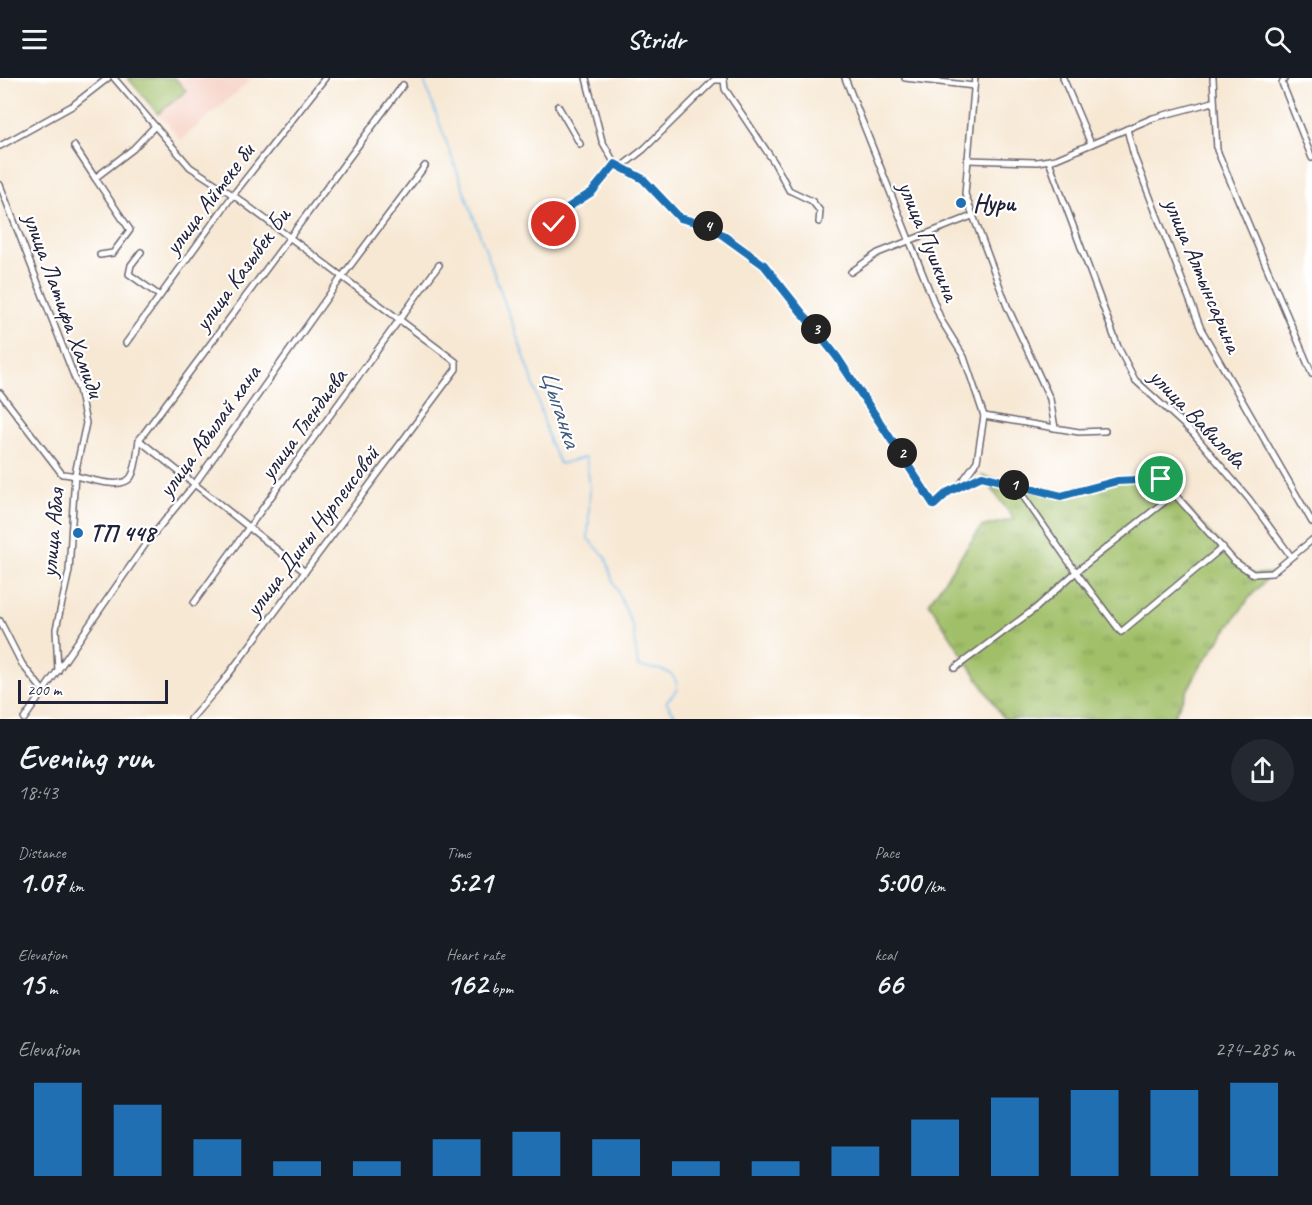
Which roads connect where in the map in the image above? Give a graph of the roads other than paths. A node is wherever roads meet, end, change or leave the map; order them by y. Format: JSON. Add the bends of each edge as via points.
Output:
{"nodes":[{"id":1,"x":108,"y":78,"type":"edge"},
{"id":2,"x":114,"y":78,"type":"edge"},
{"id":3,"x":325,"y":78,"type":"edge"},
{"id":4,"x":586,"y":78,"type":"edge"},
{"id":5,"x":845,"y":78,"type":"edge"},
{"id":6,"x":905,"y":78,"type":"edge"},
{"id":7,"x":910,"y":78,"type":"edge"},
{"id":8,"x":975,"y":78,"type":"edge"},
{"id":9,"x":1063,"y":78,"type":"edge"},
{"id":10,"x":1213,"y":78,"type":"edge"},
{"id":11,"x":1285,"y":78,"type":"edge"},
{"id":12,"x":725,"y":79,"type":"edge"},
{"id":13,"x":403,"y":85,"type":"dead end"},
{"id":14,"x":974,"y":86,"type":"junction"},
{"id":15,"x":1213,"y":102,"type":"junction"},
{"id":16,"x":558,"y":106,"type":"dead end"},
{"id":17,"x":155,"y":126,"type":"junction"},
{"id":18,"x":1128,"y":129,"type":"junction"},
{"id":19,"x":580,"y":144,"type":"dead end"},
{"id":20,"x":1090,"y":144,"type":"junction"},
{"id":21,"x":0,"y":146,"type":"edge"},
{"id":22,"x":74,"y":146,"type":"dead end"},
{"id":23,"x":1312,"y":158,"type":"edge"},
{"id":24,"x":967,"y":160,"type":"junction"},
{"id":25,"x":1049,"y":160,"type":"junction"},
{"id":26,"x":618,"y":165,"type":"junction"},
{"id":27,"x":425,"y":166,"type":"dead end"},
{"id":28,"x":95,"y":178,"type":"junction"},
{"id":29,"x":0,"y":184,"type":"edge"},
{"id":30,"x":233,"y":195,"type":"junction"},
{"id":31,"x":972,"y":216,"type":"junction"},
{"id":32,"x":819,"y":222,"type":"dead end"},
{"id":33,"x":554,"y":224,"type":"dead end"},
{"id":34,"x":288,"y":236,"type":"junction"},
{"id":35,"x":908,"y":239,"type":"junction"},
{"id":36,"x":141,"y":252,"type":"dead end"},
{"id":37,"x":100,"y":255,"type":"dead end"},
{"id":38,"x":439,"y":265,"type":"dead end"},
{"id":39,"x":851,"y":272,"type":"dead end"},
{"id":40,"x":341,"y":278,"type":"junction"},
{"id":41,"x":160,"y":296,"type":"junction"},
{"id":42,"x":400,"y":321,"type":"junction"},
{"id":43,"x":126,"y":343,"type":"dead end"},
{"id":44,"x":1312,"y":375,"type":"edge"},
{"id":45,"x":0,"y":393,"type":"edge"},
{"id":46,"x":984,"y":416,"type":"junction"},
{"id":47,"x":1055,"y":428,"type":"junction"},
{"id":48,"x":1105,"y":431,"type":"dead end"},
{"id":49,"x":139,"y":440,"type":"junction"},
{"id":50,"x":75,"y":474,"type":"junction"},
{"id":51,"x":194,"y":485,"type":"junction"},
{"id":52,"x":1016,"y":486,"type":"junction"},
{"id":53,"x":957,"y":488,"type":"junction"},
{"id":54,"x":1174,"y":494,"type":"junction"},
{"id":55,"x":1312,"y":522,"type":"edge"},
{"id":56,"x":251,"y":526,"type":"junction"},
{"id":57,"x":1312,"y":540,"type":"edge"},
{"id":58,"x":1223,"y":547,"type":"junction"},
{"id":59,"x":1290,"y":555,"type":"junction"},
{"id":60,"x":305,"y":572,"type":"junction"},
{"id":61,"x":1076,"y":572,"type":"junction"},
{"id":62,"x":194,"y":603,"type":"dead end"},
{"id":63,"x":0,"y":621,"type":"edge"},
{"id":64,"x":955,"y":668,"type":"dead end"},
{"id":65,"x":57,"y":673,"type":"junction"},
{"id":66,"x":44,"y":692,"type":"junction"},
{"id":67,"x":24,"y":719,"type":"edge"},
{"id":68,"x":191,"y":719,"type":"edge"}],
"edges":[{"from":1,"to":21,"type":"street","via":[[72,106]]},
{"from":2,"to":17,"type":"street"},
{"from":3,"to":30,"type":"street","name":"улица Айтеке би"},
{"from":4,"to":26,"type":"street","via":[[602,141]]},
{"from":5,"to":35,"type":"street","name":"улица Пушкина"},
{"from":6,"to":7,"type":"street"},
{"from":7,"to":14,"type":"street"},
{"from":8,"to":14,"type":"street"},
{"from":9,"to":20,"type":"street"},
{"from":10,"to":15,"type":"street"},
{"from":11,"to":23,"type":"street","via":[[1282,83]]},
{"from":12,"to":26,"type":"street","via":[[714,80],[644,149]]},
{"from":12,"to":32,"type":"street","via":[[725,89],[789,190],[812,201],[820,211]]},
{"from":13,"to":34,"type":"street","name":"улица Казыбек Би"},
{"from":14,"to":24,"type":"street"},
{"from":15,"to":18,"type":"street"},
{"from":15,"to":44,"type":"street","via":[[1217,150]]},
{"from":16,"to":19,"type":"street"},
{"from":17,"to":28,"type":"street"},
{"from":17,"to":30,"type":"street","via":[[190,167]]},
{"from":18,"to":20,"type":"street"},
{"from":18,"to":55,"type":"street","name":"улица Алтынсарина","via":[[1134,156],[1201,329]]},
{"from":20,"to":25,"type":"street"},
{"from":22,"to":28,"type":"street"},
{"from":24,"to":25,"type":"street"},
{"from":24,"to":31,"type":"street","via":[[965,194]]},
{"from":25,"to":59,"type":"street","name":"улица Вавилова","via":[[1118,347],[1135,380],[1193,433]]},
{"from":26,"to":33,"type":"street","via":[[592,192],[561,212]]},
{"from":26,"to":53,"type":"street","via":[[643,179],[680,218],[710,226],[764,265],[837,357],[934,505]]},
{"from":27,"to":40,"type":"street","name":"улица Абылай хана"},
{"from":28,"to":37,"type":"street","via":[[130,230],[113,253]]},
{"from":29,"to":50,"type":"street","name":"улица Латифа Хамиди","via":[[79,389],[86,423]]},
{"from":30,"to":34,"type":"street"},
{"from":30,"to":41,"type":"street","name":"улица Айтеке би"},
{"from":31,"to":35,"type":"street"},
{"from":31,"to":47,"type":"street","via":[[1026,351],[1050,399]]},
{"from":34,"to":40,"type":"street"},
{"from":34,"to":49,"type":"street","name":"улица Казыбек Би"},
{"from":35,"to":39,"type":"street"},
{"from":35,"to":46,"type":"street","name":"улица Пушкина","via":[[941,320],[964,357]]},
{"from":36,"to":41,"type":"street","via":[[129,274]]},
{"from":38,"to":42,"type":"street","name":"улица Тлендиева"},
{"from":40,"to":42,"type":"street"},
{"from":40,"to":51,"type":"street","name":"улица Абылай хана"},
{"from":41,"to":43,"type":"street","name":"улица Айтеке би"},
{"from":42,"to":56,"type":"street","name":"улица Тлендиева"},
{"from":42,"to":60,"type":"street","name":"улица Дины Нурпеисовой","via":[[456,362],[456,369]]},
{"from":45,"to":50,"type":"street","name":"улица Абая","via":[[62,474]]},
{"from":46,"to":47,"type":"street"},
{"from":46,"to":53,"type":"street","name":"улица Пушкина","via":[[977,461]]},
{"from":47,"to":48,"type":"street"},
{"from":49,"to":50,"type":"street","name":"улица Казыбек Би","via":[[132,477],[126,482],[114,485]]},
{"from":49,"to":51,"type":"street"},
{"from":50,"to":65,"type":"street","name":"улица Абая","via":[[69,571],[56,629]]},
{"from":51,"to":56,"type":"street"},
{"from":51,"to":65,"type":"street","name":"улица Абылай хана","via":[[147,542]]},
{"from":52,"to":53,"type":"street","via":[[982,476]]},
{"from":52,"to":54,"type":"street","via":[[1061,496],[1117,481],[1161,479]]},
{"from":52,"to":61,"type":"street"},
{"from":54,"to":58,"type":"street"},
{"from":54,"to":61,"type":"street"},
{"from":56,"to":60,"type":"street"},
{"from":56,"to":62,"type":"street","name":"улица Тлендиева"},
{"from":57,"to":59,"type":"street"},
{"from":58,"to":59,"type":"street","via":[[1234,561],[1253,574],[1272,573]]},
{"from":58,"to":61,"type":"street","via":[[1121,632]]},
{"from":60,"to":68,"type":"street","name":"улица Дины Нурпеисовой"},
{"from":61,"to":64,"type":"street","via":[[1036,608]]},
{"from":63,"to":66,"type":"street","via":[[22,664]]},
{"from":65,"to":66,"type":"street","name":"улица Абылай хана"},
{"from":66,"to":67,"type":"street","name":"улица Абылай хана"}]}
